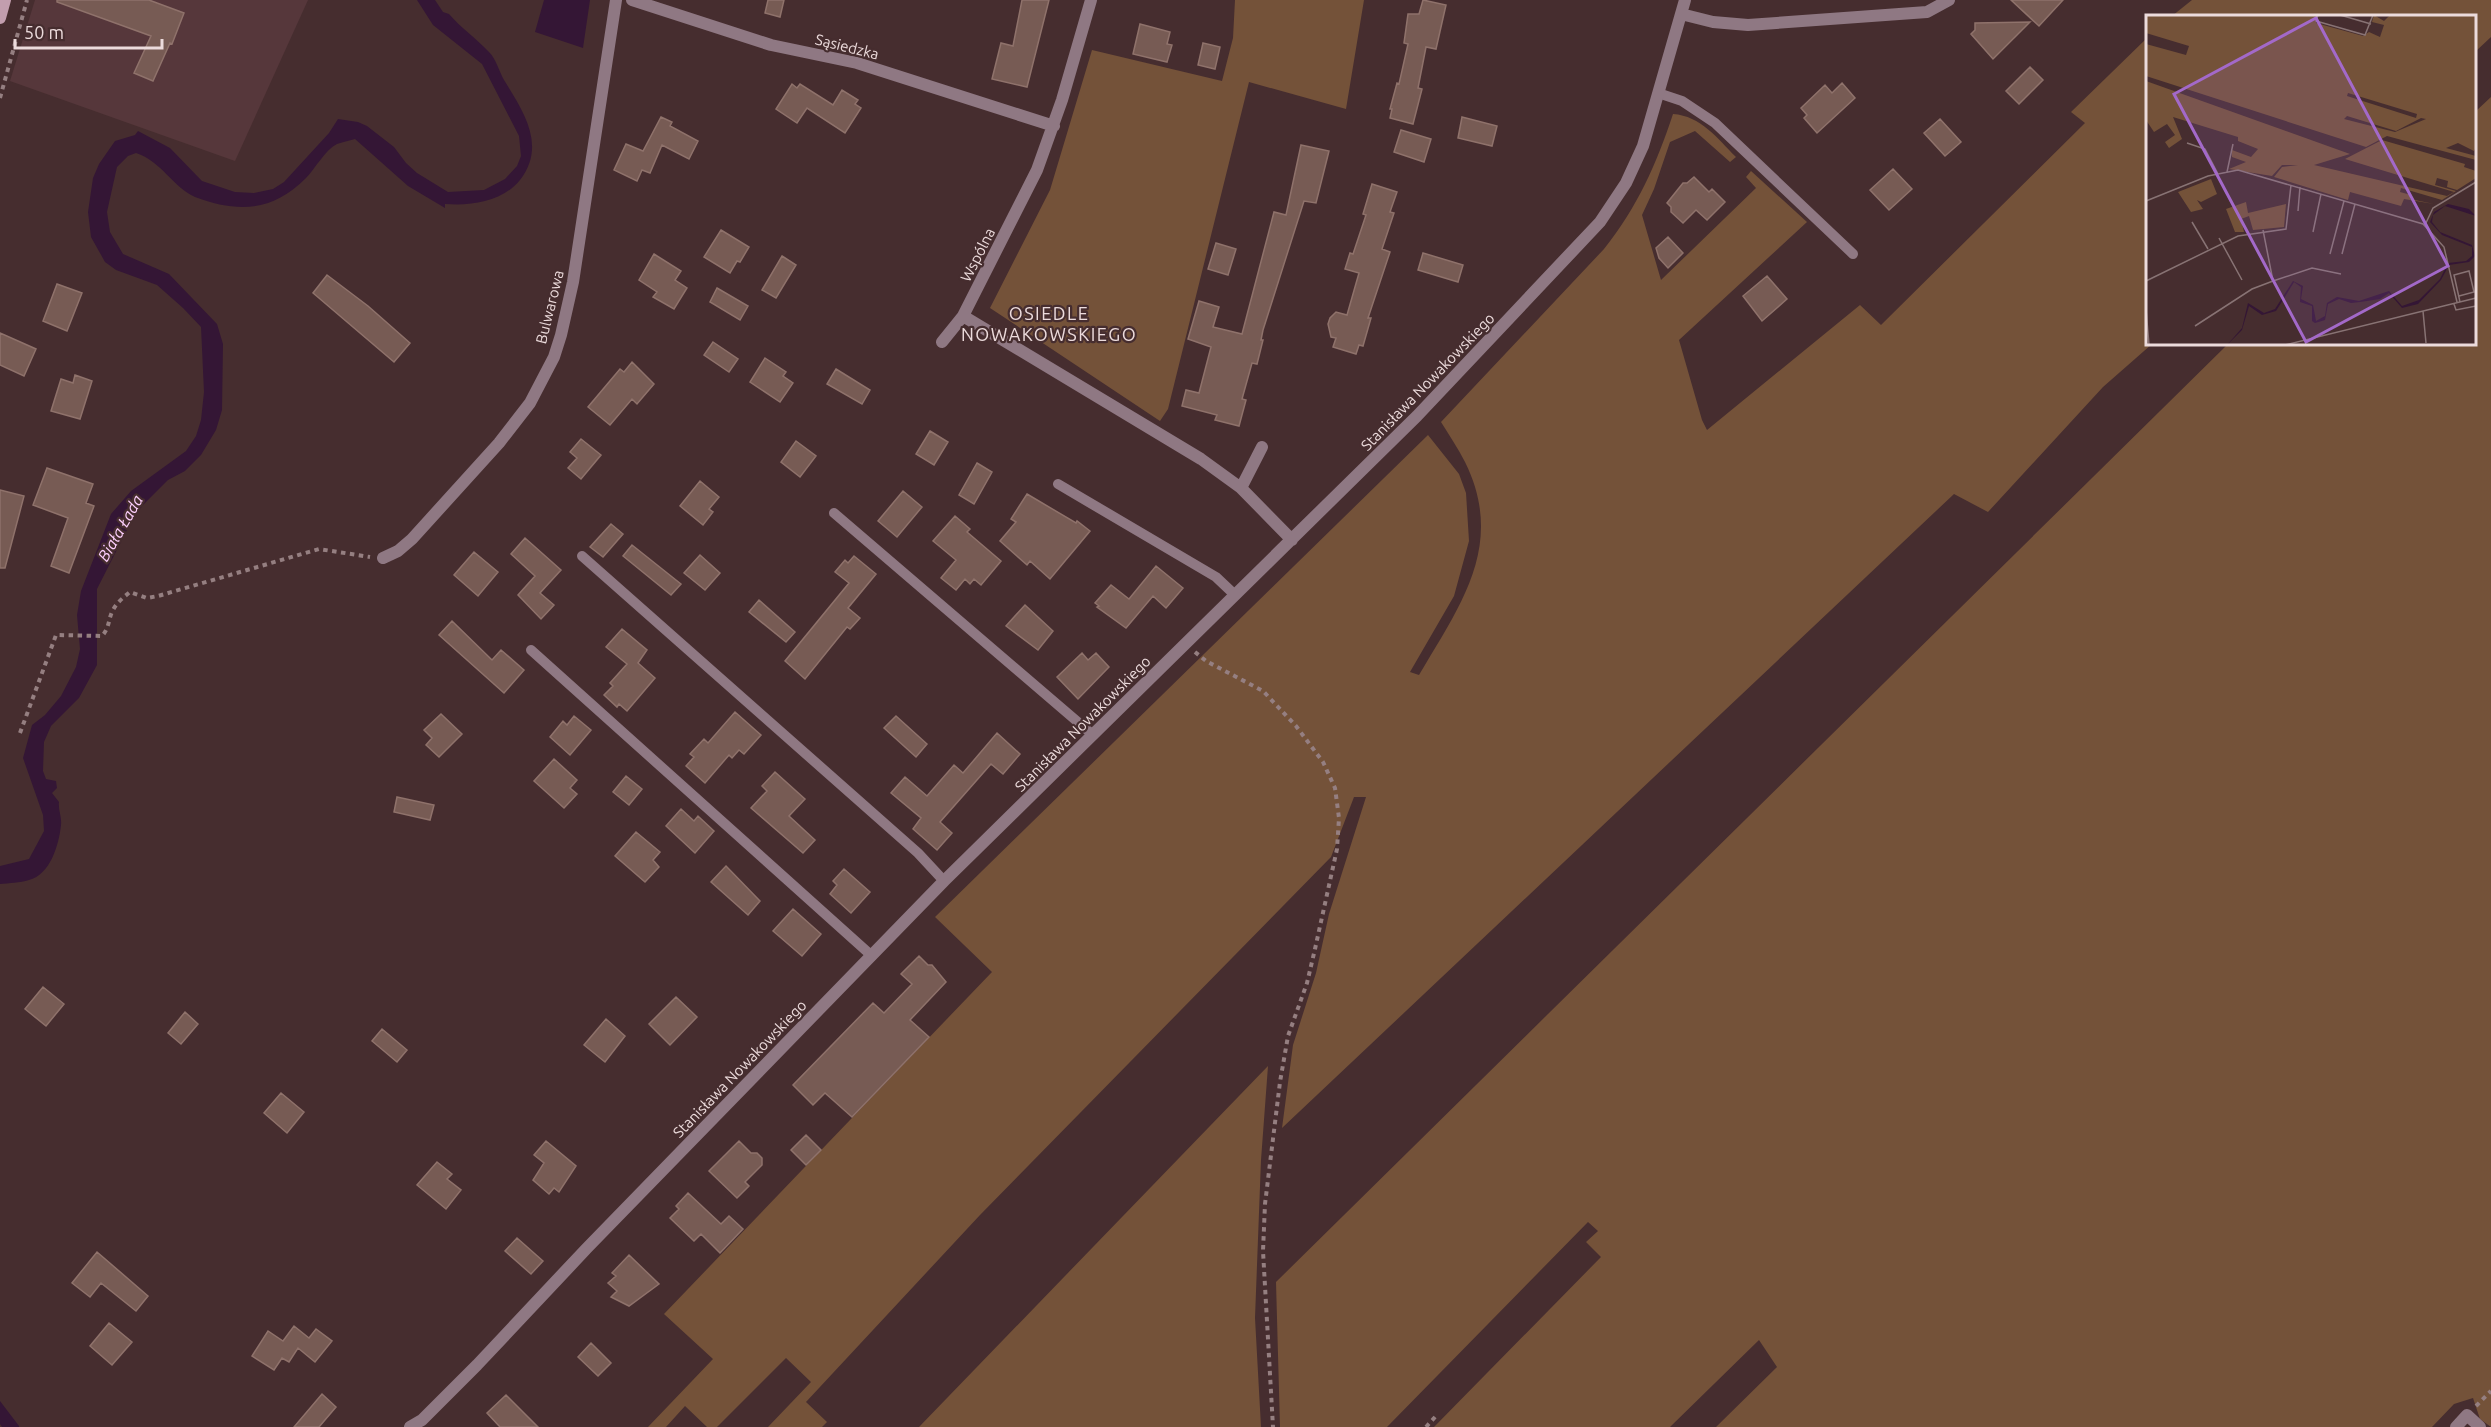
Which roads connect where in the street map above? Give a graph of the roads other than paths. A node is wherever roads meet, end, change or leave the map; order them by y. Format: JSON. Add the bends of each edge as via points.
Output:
{"nodes":[{"id":1,"x":5,"y":0,"type":"edge"},
{"id":2,"x":616,"y":0,"type":"edge"},
{"id":3,"x":632,"y":0,"type":"edge"},
{"id":4,"x":1091,"y":0,"type":"edge"},
{"id":5,"x":1685,"y":0,"type":"edge"},
{"id":6,"x":1950,"y":0,"type":"edge"},
{"id":7,"x":1681,"y":14,"type":"junction"},
{"id":8,"x":0,"y":18,"type":"edge"},
{"id":9,"x":1658,"y":93,"type":"junction"},
{"id":10,"x":1054,"y":126,"type":"junction"},
{"id":11,"x":1853,"y":254,"type":"dead end"},
{"id":12,"x":963,"y":316,"type":"junction"},
{"id":13,"x":942,"y":342,"type":"dead end"},
{"id":14,"x":1262,"y":447,"type":"dead end"},
{"id":15,"x":1058,"y":484,"type":"dead end"},
{"id":16,"x":1242,"y":489,"type":"junction"},
{"id":17,"x":834,"y":513,"type":"dead end"},
{"id":18,"x":1292,"y":540,"type":"junction"},
{"id":19,"x":582,"y":556,"type":"dead end"},
{"id":20,"x":383,"y":558,"type":"road end"},
{"id":21,"x":1235,"y":596,"type":"junction"},
{"id":22,"x":531,"y":650,"type":"dead end"},
{"id":23,"x":1093,"y":735,"type":"junction"},
{"id":24,"x":944,"y":881,"type":"junction"},
{"id":25,"x":872,"y":956,"type":"junction"},
{"id":26,"x":425,"y":1424,"type":"edge"},
{"id":27,"x":410,"y":1427,"type":"edge"},
{"id":28,"x":2456,"y":1427,"type":"edge"},
{"id":29,"x":2480,"y":1427,"type":"edge"}],
"edges":[{"from":1,"to":8,"type":"main road"},
{"from":2,"to":20,"type":"street","name":"Bulwarowa","via":[[572,290],[554,357],[530,403],[499,443],[412,539]]},
{"from":3,"to":10,"type":"street","name":"Sąsiedzka","via":[[771,45],[857,63]]},
{"from":4,"to":10,"type":"street","name":"Wspólna"},
{"from":5,"to":7,"type":"street","name":"Stanisława Nowakowskiego"},
{"from":6,"to":7,"type":"street","via":[[1927,12],[1748,25]]},
{"from":7,"to":9,"type":"street","name":"Stanisława Nowakowskiego"},
{"from":9,"to":11,"type":"lane","via":[[1682,101],[1715,123]]},
{"from":9,"to":18,"type":"street","name":"Stanisława Nowakowskiego","via":[[1643,146],[1626,183],[1600,222],[1436,397]]},
{"from":10,"to":12,"type":"street","name":"Wspólna","via":[[1026,193]]},
{"from":12,"to":13,"type":"street","name":"Wspólna"},
{"from":12,"to":16,"type":"street","via":[[1192,453]]},
{"from":14,"to":16,"type":"street"},
{"from":15,"to":21,"type":"lane","via":[[1216,577]]},
{"from":16,"to":18,"type":"street"},
{"from":17,"to":23,"type":"lane"},
{"from":18,"to":21,"type":"street","name":"Stanisława Nowakowskiego"},
{"from":19,"to":24,"type":"lane","via":[[918,853]]},
{"from":21,"to":23,"type":"street","name":"Stanisława Nowakowskiego"},
{"from":22,"to":25,"type":"lane"},
{"from":23,"to":24,"type":"street","name":"Stanisława Nowakowskiego"},
{"from":24,"to":25,"type":"street","name":"Stanisława Nowakowskiego"},
{"from":25,"to":26,"type":"street","name":"Stanisława Nowakowskiego"},
{"from":26,"to":27,"type":"street","name":"Stanisława Nowakowskiego"},
{"from":28,"to":29,"type":"street","via":[[2467,1415]]}]}
